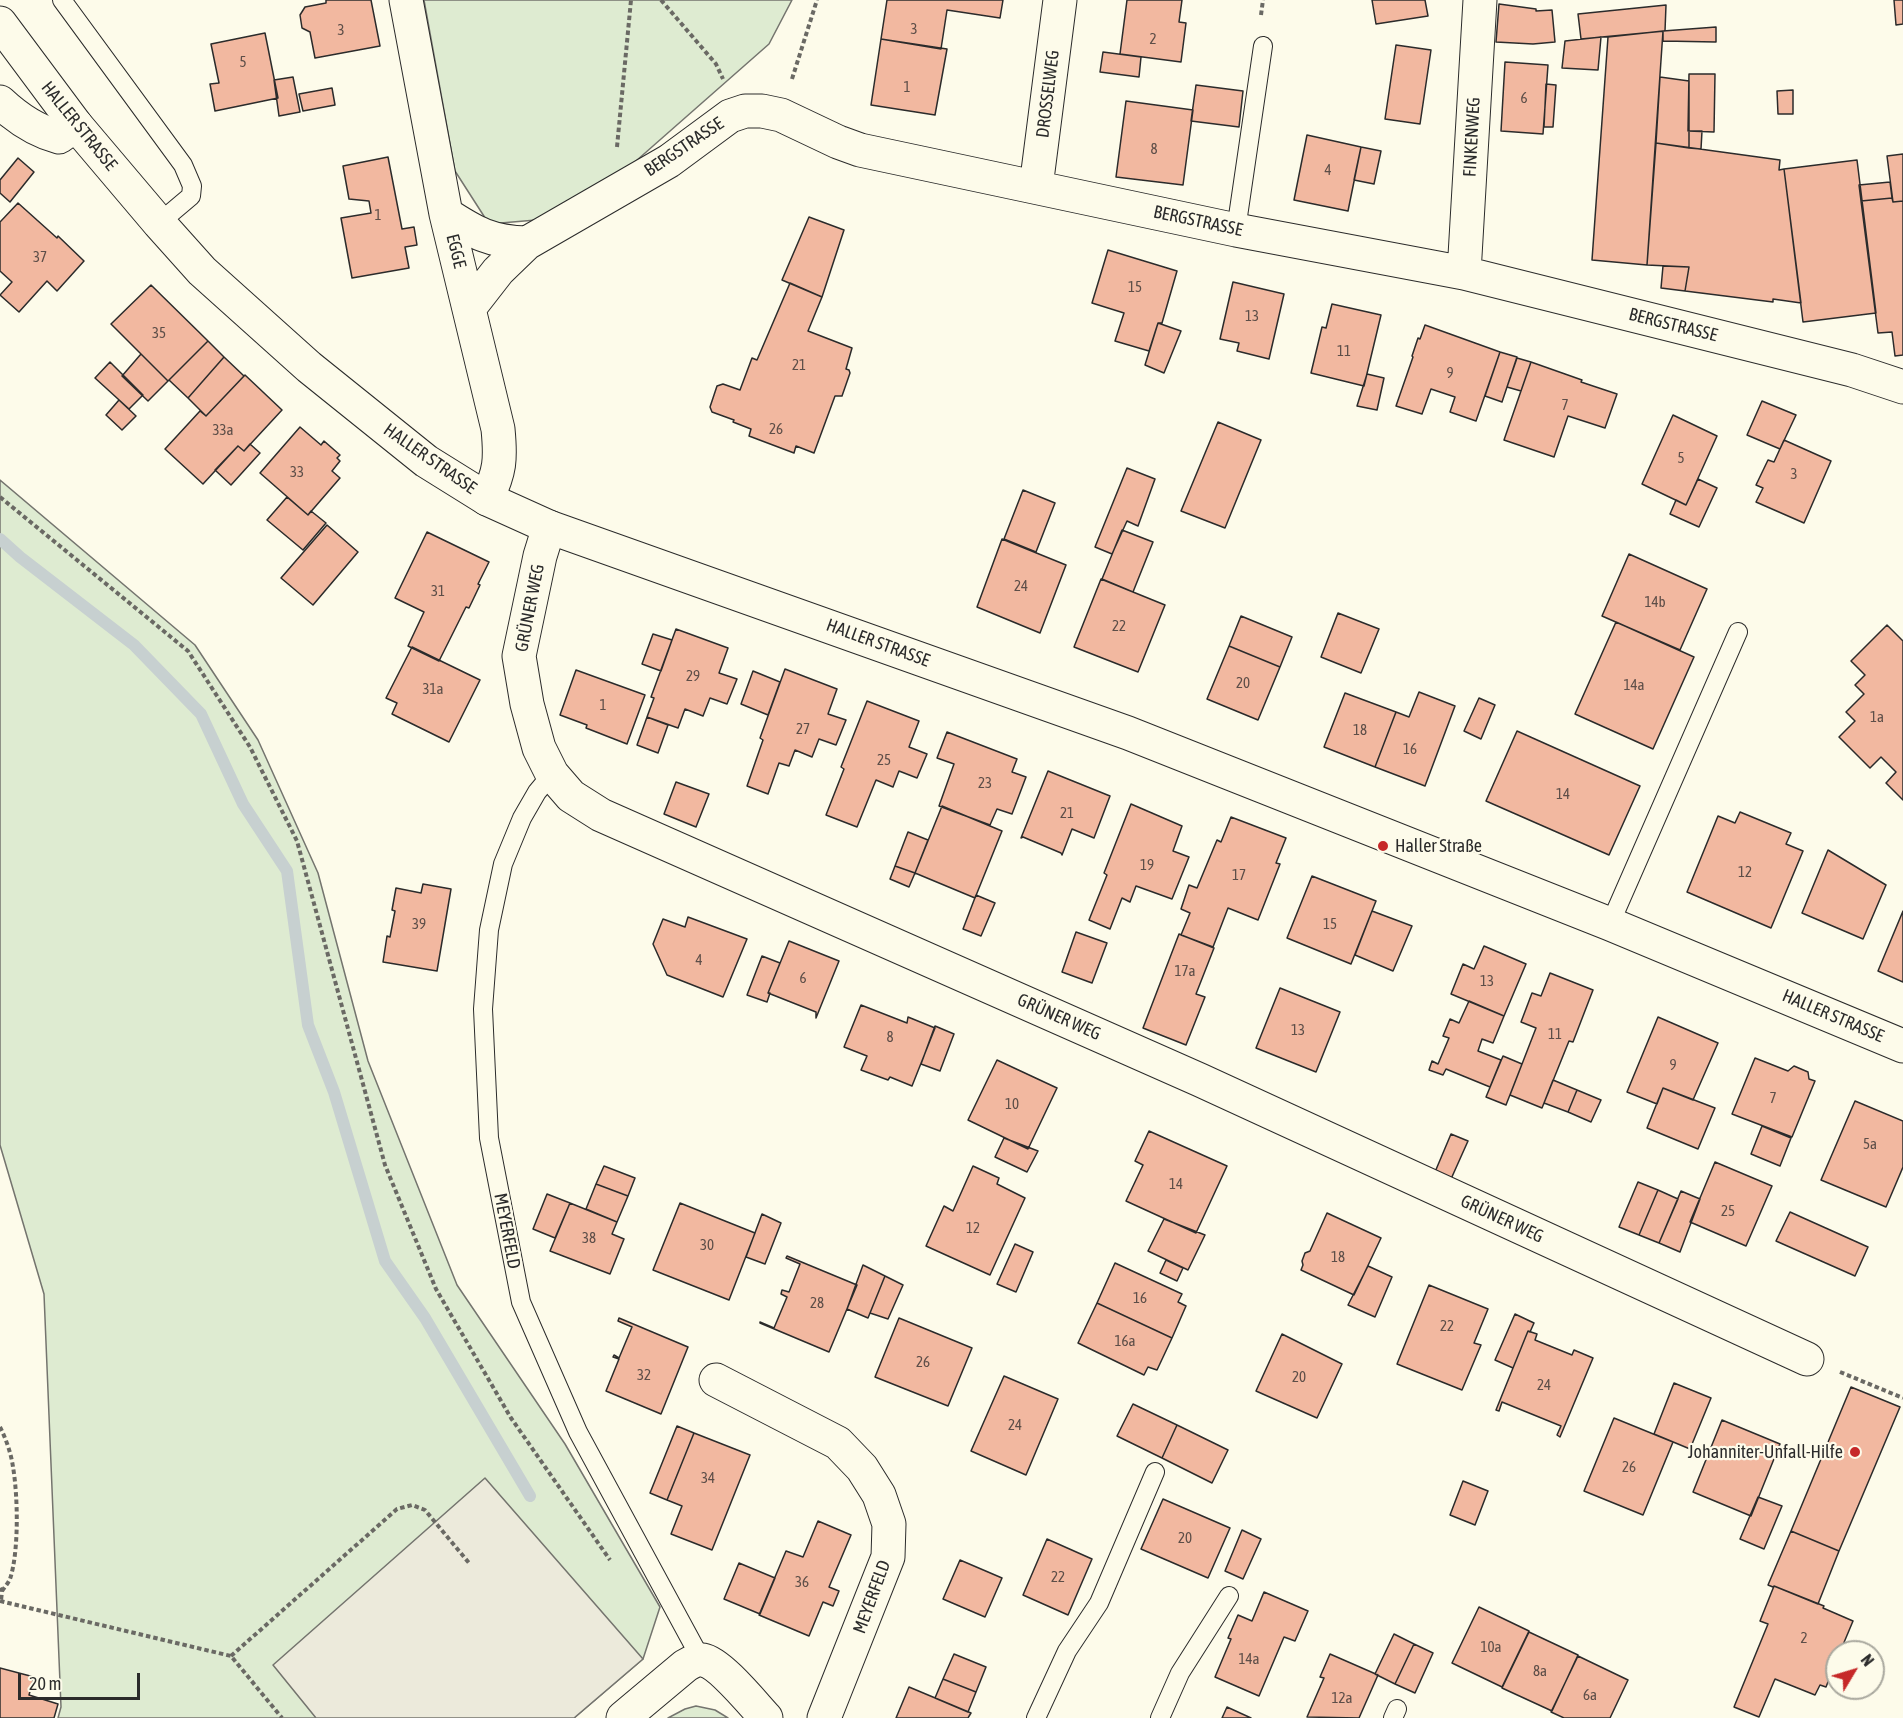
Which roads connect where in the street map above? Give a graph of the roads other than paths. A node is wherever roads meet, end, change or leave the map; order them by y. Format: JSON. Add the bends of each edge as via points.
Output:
{"nodes":[{"id":1,"x":62,"y":0,"type":"edge"},
{"id":2,"x":405,"y":0,"type":"edge"},
{"id":3,"x":1060,"y":0,"type":"edge"},
{"id":4,"x":1480,"y":0,"type":"edge"},
{"id":5,"x":0,"y":24,"type":"edge"},
{"id":6,"x":1263,"y":45,"type":"dead end"},
{"id":7,"x":0,"y":102,"type":"edge"},
{"id":8,"x":76,"y":125,"type":"junction"},
{"id":9,"x":1036,"y":187,"type":"junction"},
{"id":10,"x":446,"y":214,"type":"junction"},
{"id":11,"x":159,"y":223,"type":"junction"},
{"id":12,"x":1236,"y":230,"type":"junction"},
{"id":13,"x":527,"y":243,"type":"junction"},
{"id":14,"x":1464,"y":273,"type":"junction"},
{"id":15,"x":470,"y":307,"type":"junction"},
{"id":16,"x":1903,"y":387,"type":"edge"},
{"id":17,"x":487,"y":500,"type":"junction"},
{"id":18,"x":549,"y":527,"type":"junction"},
{"id":19,"x":1738,"y":632,"type":"dead end"},
{"id":20,"x":552,"y":774,"type":"junction"},
{"id":21,"x":1610,"y":924,"type":"junction"},
{"id":22,"x":1903,"y":1046,"type":"edge"},
{"id":23,"x":1807,"y":1359,"type":"road end"},
{"id":24,"x":716,"y":1380,"type":"dead end"},
{"id":25,"x":1155,"y":1472,"type":"dead end"},
{"id":26,"x":1229,"y":1596,"type":"dead end"},
{"id":27,"x":701,"y":1659,"type":"junction"},
{"id":28,"x":623,"y":1718,"type":"edge"},
{"id":29,"x":766,"y":1718,"type":"edge"},
{"id":30,"x":824,"y":1718,"type":"edge"},
{"id":31,"x":1036,"y":1718,"type":"edge"},
{"id":32,"x":1160,"y":1718,"type":"edge"}],
"edges":[{"from":1,"to":11,"type":"lane","via":[[183,165],[192,186],[191,196]]},
{"from":2,"to":10,"type":"street","name":"EGGE"},
{"from":3,"to":9,"type":"street","name":"DROSSELWEG"},
{"from":4,"to":14,"type":"street","name":"FINKENWEG"},
{"from":5,"to":8,"type":"street","name":"HALLER STRASSE"},
{"from":6,"to":12,"type":"lane"},
{"from":7,"to":8,"type":"street","via":[[42,132],[59,137]]},
{"from":8,"to":11,"type":"street","name":"HALLER STRASSE"},
{"from":9,"to":12,"type":"street","name":"BERGSTRASSE"},
{"from":9,"to":13,"type":"street","name":"BERGSTRASSE","via":[[860,150],[781,115],[745,111],[730,116],[669,161]]},
{"from":10,"to":13,"type":"street","via":[[472,231],[504,242]]},
{"from":10,"to":15,"type":"street","name":"EGGE"},
{"from":11,"to":17,"type":"street","name":"HALLER STRASSE","via":[[202,270],[309,367],[426,461]]},
{"from":12,"to":14,"type":"street","name":"BERGSTRASSE"},
{"from":13,"to":15,"type":"street","name":"BERGSTRASSE","via":[[498,271]]},
{"from":14,"to":16,"type":"street","name":"BERGSTRASSE","via":[[1852,370]]},
{"from":15,"to":17,"type":"street","name":"EGGE","via":[[501,457],[498,476]]},
{"from":17,"to":18,"type":"street","name":"HALLER STRASSE"},
{"from":18,"to":20,"type":"street","name":"GRÜNER WEG","via":[[519,656],[538,748]]},
{"from":18,"to":21,"type":"street","name":"HALLER STRASSE","via":[[1128,733]]},
{"from":19,"to":21,"type":"lane"},
{"from":20,"to":23,"type":"street","name":"GRÜNER WEG","via":[[571,796],[601,815],[1200,1080]]},
{"from":20,"to":27,"type":"lane","name":"MEYERFELD","via":[[522,818],[503,864],[489,930],[483,1009],[489,1138],[521,1302],[578,1432]]},
{"from":21,"to":22,"type":"street","name":"HALLER STRASSE"},
{"from":24,"to":30,"type":"street","name":"MEYERFELD","via":[[838,1443],[862,1468],[879,1495],[889,1524],[888,1557]]},
{"from":25,"to":31,"type":"lane","via":[[1099,1603],[1067,1651]]},
{"from":26,"to":32,"type":"lane","via":[[1180,1672]]},
{"from":27,"to":28,"type":"street","via":[[685,1666]]},
{"from":27,"to":29,"type":"street","name":"MEYERFELD","via":[[726,1676]]}]}
